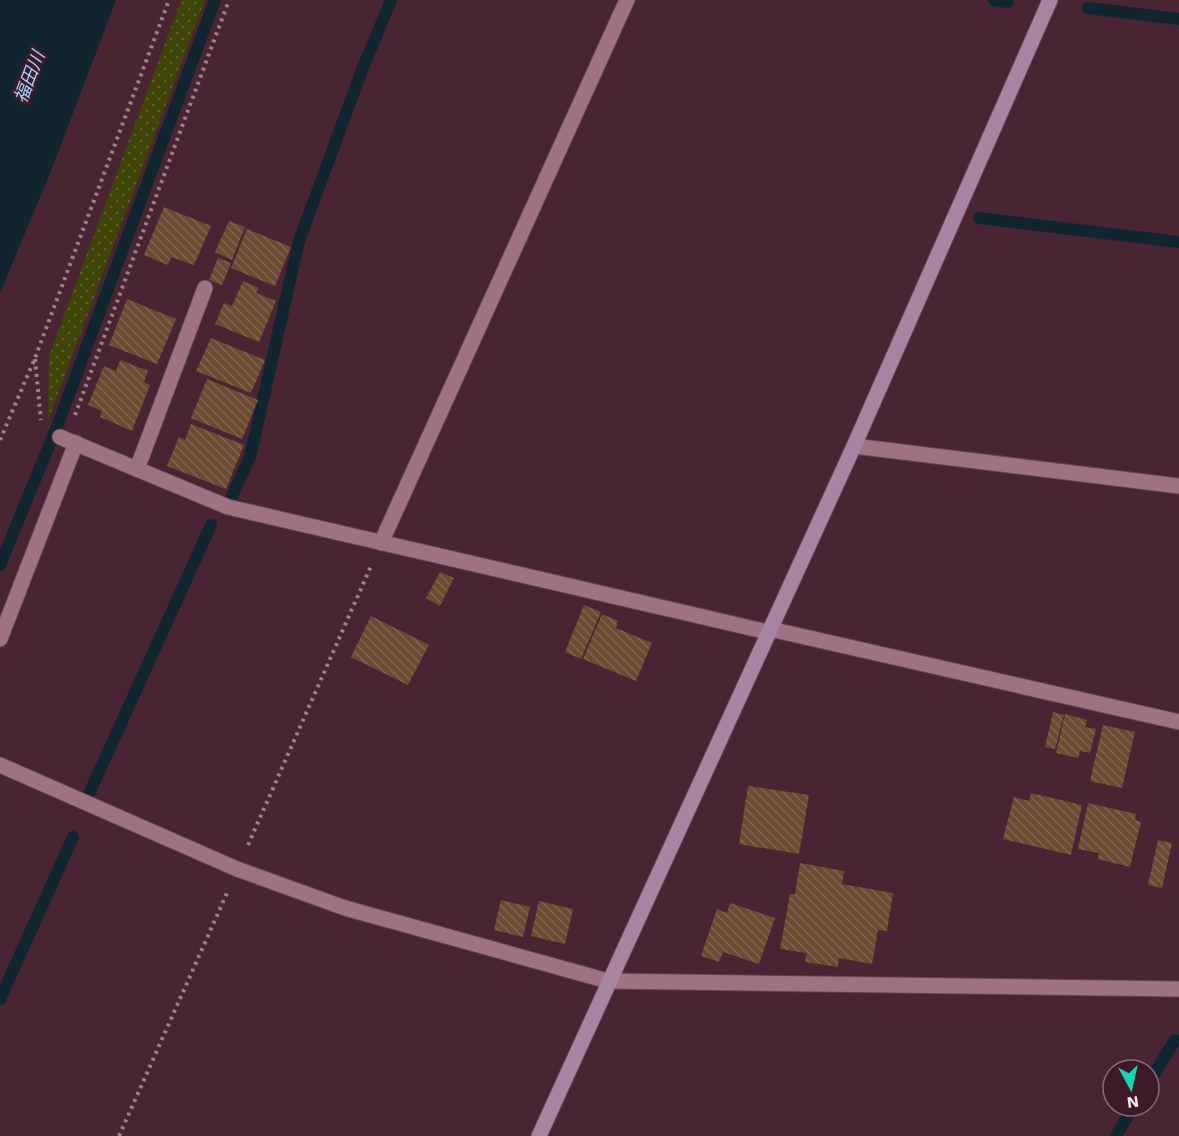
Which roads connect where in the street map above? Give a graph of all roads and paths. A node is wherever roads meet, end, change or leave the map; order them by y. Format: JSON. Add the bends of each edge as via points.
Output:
{"nodes":[{"id":1,"x":169,"y":0,"type":"edge"},
{"id":2,"x":230,"y":0,"type":"edge"},
{"id":3,"x":627,"y":0,"type":"edge"},
{"id":4,"x":1050,"y":0,"type":"edge"},
{"id":5,"x":205,"y":288,"type":"dead end"},
{"id":6,"x":35,"y":358,"type":"junction"},
{"id":7,"x":42,"y":430,"type":"dead end"},
{"id":8,"x":0,"y":440,"type":"edge"},
{"id":9,"x":67,"y":440,"type":"junction"},
{"id":10,"x":854,"y":446,"type":"junction"},
{"id":11,"x":137,"y":469,"type":"junction"},
{"id":12,"x":1179,"y":486,"type":"edge"},
{"id":13,"x":381,"y":543,"type":"junction"},
{"id":14,"x":769,"y":631,"type":"junction"},
{"id":15,"x":0,"y":639,"type":"edge"},
{"id":16,"x":1179,"y":722,"type":"edge"},
{"id":17,"x":0,"y":765,"type":"edge"},
{"id":18,"x":237,"y":870,"type":"junction"},
{"id":19,"x":608,"y":981,"type":"junction"},
{"id":20,"x":1179,"y":989,"type":"edge"},
{"id":21,"x":119,"y":1136,"type":"edge"},
{"id":22,"x":539,"y":1136,"type":"edge"}],
"edges":[{"from":1,"to":6,"type":"path"},
{"from":2,"to":9,"type":"path"},
{"from":3,"to":13,"type":"street"},
{"from":4,"to":10,"type":"street"},
{"from":5,"to":11,"type":"street"},
{"from":6,"to":7,"type":"path"},
{"from":6,"to":8,"type":"path"},
{"from":9,"to":11,"type":"street"},
{"from":9,"to":15,"type":"street"},
{"from":10,"to":12,"type":"street"},
{"from":10,"to":14,"type":"street"},
{"from":11,"to":13,"type":"street","via":[[228,507]]},
{"from":13,"to":14,"type":"street"},
{"from":13,"to":18,"type":"path"},
{"from":14,"to":16,"type":"street"},
{"from":14,"to":19,"type":"street"},
{"from":17,"to":18,"type":"street"},
{"from":18,"to":19,"type":"street","via":[[345,908]]},
{"from":18,"to":21,"type":"path"},
{"from":19,"to":20,"type":"street"},
{"from":19,"to":22,"type":"street"}]}
